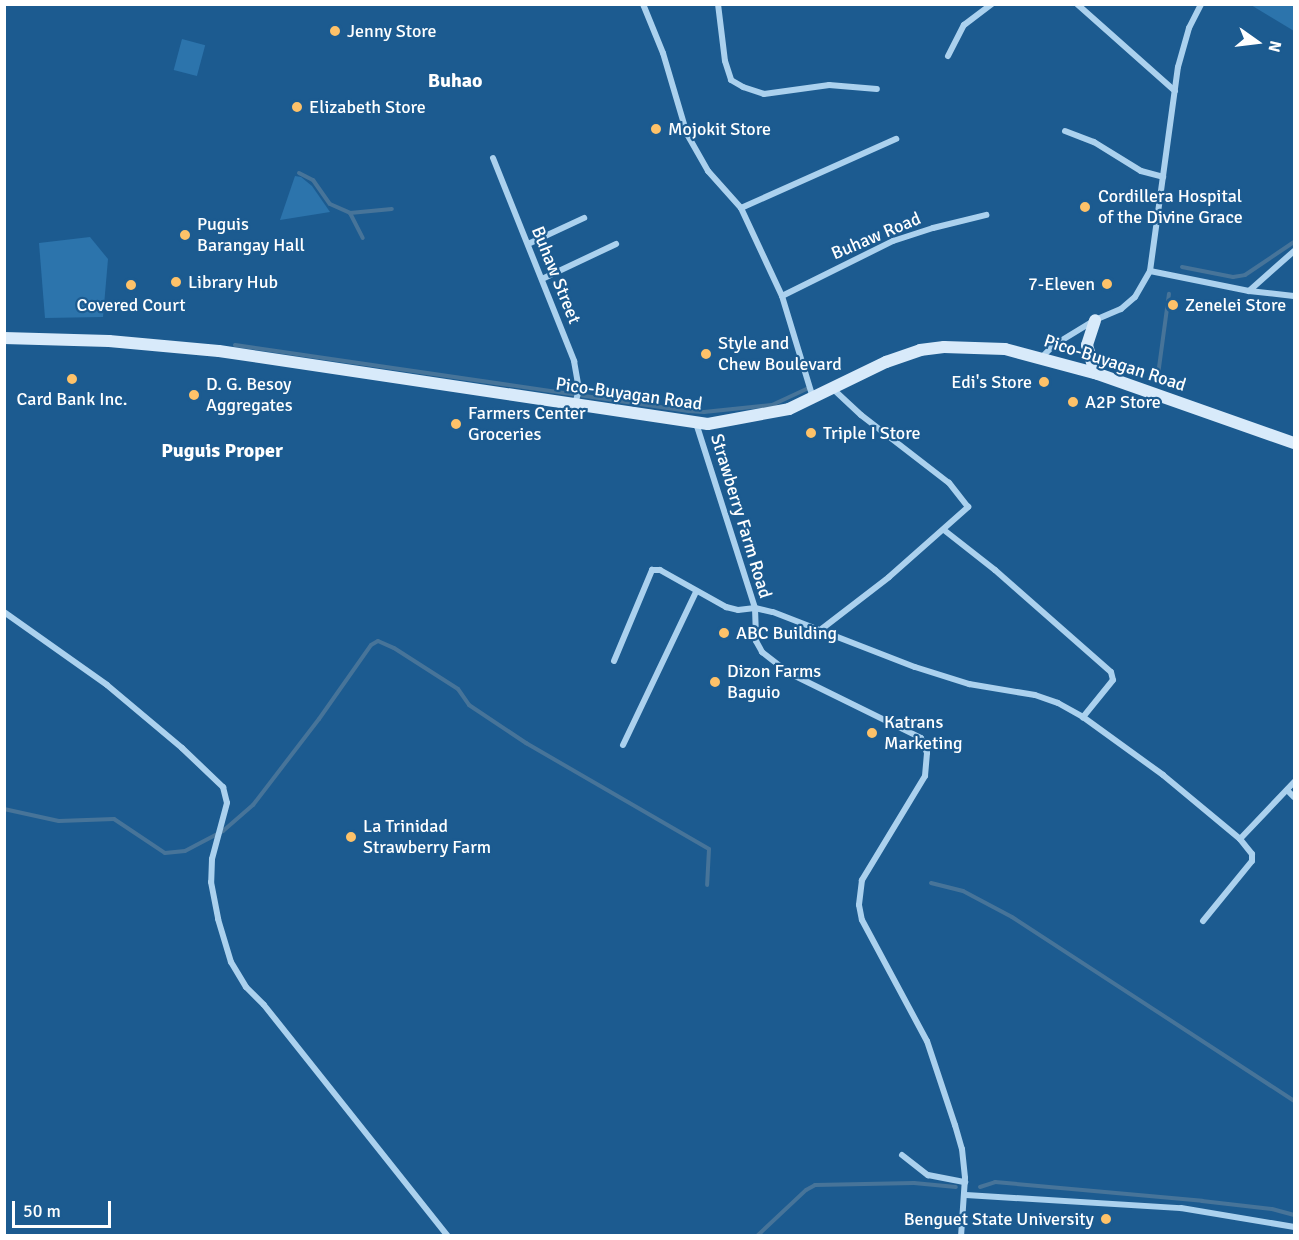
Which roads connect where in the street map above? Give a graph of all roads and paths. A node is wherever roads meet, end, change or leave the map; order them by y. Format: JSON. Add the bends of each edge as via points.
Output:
{"nodes":[{"id":1,"x":643,"y":4,"type":"edge"},
{"id":2,"x":718,"y":4,"type":"edge"},
{"id":3,"x":992,"y":4,"type":"edge"},
{"id":4,"x":1077,"y":4,"type":"edge"},
{"id":5,"x":1201,"y":4,"type":"edge"},
{"id":6,"x":948,"y":56,"type":"dead end"},
{"id":7,"x":877,"y":89,"type":"dead end"},
{"id":8,"x":1175,"y":91,"type":"junction"},
{"id":9,"x":1065,"y":131,"type":"dead end"},
{"id":10,"x":896,"y":139,"type":"dead end"},
{"id":11,"x":493,"y":158,"type":"dead end"},
{"id":12,"x":1163,"y":177,"type":"junction"},
{"id":13,"x":741,"y":208,"type":"junction"},
{"id":14,"x":986,"y":215,"type":"dead end"},
{"id":15,"x":584,"y":218,"type":"dead end"},
{"id":16,"x":528,"y":244,"type":"junction"},
{"id":17,"x":616,"y":244,"type":"dead end"},
{"id":18,"x":1294,"y":251,"type":"edge"},
{"id":19,"x":1150,"y":271,"type":"junction"},
{"id":20,"x":542,"y":279,"type":"junction"},
{"id":21,"x":1249,"y":291,"type":"junction"},
{"id":22,"x":782,"y":296,"type":"junction"},
{"id":23,"x":1294,"y":296,"type":"edge"},
{"id":24,"x":1095,"y":320,"type":"junction"},
{"id":25,"x":4,"y":339,"type":"edge"},
{"id":26,"x":1042,"y":357,"type":"junction"},
{"id":27,"x":1095,"y":373,"type":"junction"},
{"id":28,"x":832,"y":389,"type":"junction"},
{"id":29,"x":813,"y":398,"type":"junction"},
{"id":30,"x":576,"y":401,"type":"junction"},
{"id":31,"x":696,"y":423,"type":"junction"},
{"id":32,"x":1294,"y":443,"type":"edge"},
{"id":33,"x":944,"y":530,"type":"junction"},
{"id":34,"x":696,"y":592,"type":"junction"},
{"id":35,"x":755,"y":608,"type":"junction"},
{"id":36,"x":4,"y":612,"type":"edge"},
{"id":37,"x":819,"y":631,"type":"junction"},
{"id":38,"x":614,"y":661,"type":"dead end"},
{"id":39,"x":1083,"y":717,"type":"junction"},
{"id":40,"x":623,"y":745,"type":"dead end"},
{"id":41,"x":1294,"y":782,"type":"edge"},
{"id":42,"x":1287,"y":790,"type":"junction"},
{"id":43,"x":1294,"y":797,"type":"edge"},
{"id":44,"x":1240,"y":839,"type":"junction"},
{"id":45,"x":1203,"y":921,"type":"dead end"},
{"id":46,"x":902,"y":1155,"type":"dead end"},
{"id":47,"x":965,"y":1182,"type":"junction"},
{"id":48,"x":966,"y":1195,"type":"junction"},
{"id":49,"x":1294,"y":1227,"type":"edge"},
{"id":50,"x":448,"y":1236,"type":"edge"},
{"id":51,"x":961,"y":1236,"type":"edge"}],
"edges":[{"from":1,"to":13,"type":"street","via":[[663,53],[687,134],[708,171]]},
{"from":2,"to":7,"type":"street","via":[[725,61],[731,80],[743,87],[764,93],[829,85]]},
{"from":3,"to":6,"type":"street","via":[[964,25]]},
{"from":4,"to":8,"type":"street"},
{"from":5,"to":8,"type":"street","via":[[1189,28]]},
{"from":8,"to":12,"type":"street"},
{"from":9,"to":12,"type":"street","via":[[1094,142],[1141,171]]},
{"from":10,"to":13,"type":"street"},
{"from":11,"to":16,"type":"street","name":"Buhaw Street"},
{"from":12,"to":19,"type":"street"},
{"from":13,"to":22,"type":"street"},
{"from":14,"to":22,"type":"street","name":"Buhaw Road","via":[[893,241]]},
{"from":15,"to":16,"type":"street"},
{"from":16,"to":20,"type":"street","name":"Buhaw Street"},
{"from":17,"to":20,"type":"street"},
{"from":18,"to":21,"type":"street"},
{"from":19,"to":21,"type":"street"},
{"from":19,"to":24,"type":"street","via":[[1135,297],[1121,309]]},
{"from":20,"to":30,"type":"street","name":"Buhaw Street","via":[[574,361],[579,390]]},
{"from":21,"to":23,"type":"street"},
{"from":22,"to":29,"type":"street"},
{"from":24,"to":26,"type":"street"},
{"from":24,"to":27,"type":"main road","via":[[1087,345]]},
{"from":25,"to":30,"type":"main road","name":"Pico-Buyagan Road","via":[[109,340],[219,351]]},
{"from":26,"to":27,"type":"main road","name":"Pico-Buyagan Road"},
{"from":26,"to":28,"type":"main road","name":"Pico-Buyagan Road","via":[[1005,349],[930,348],[886,362]]},
{"from":27,"to":32,"type":"main road","name":"Pico-Buyagan Road"},
{"from":28,"to":29,"type":"main road","name":"Pico-Buyagan Road"},
{"from":28,"to":33,"type":"street","via":[[949,483],[968,504],[968,509]]},
{"from":29,"to":31,"type":"main road","name":"Pico-Buyagan Road","via":[[755,418]]},
{"from":30,"to":31,"type":"main road","name":"Pico-Buyagan Road"},
{"from":31,"to":35,"type":"street","name":"Strawberry Farm Road"},
{"from":33,"to":37,"type":"street"},
{"from":33,"to":39,"type":"street","via":[[1111,672],[1113,680]]},
{"from":34,"to":35,"type":"street","via":[[726,607]]},
{"from":34,"to":38,"type":"street","via":[[660,570],[652,570]]},
{"from":34,"to":40,"type":"street"},
{"from":35,"to":37,"type":"street"},
{"from":35,"to":47,"type":"street","name":"Strawberry Farm Road","via":[[756,641],[770,660],[921,738],[927,753],[925,776],[862,880],[859,905],[862,920],[927,1041],[962,1149]]},
{"from":36,"to":50,"type":"street","via":[[107,685],[223,787],[227,803],[211,882],[231,962],[246,987]]},
{"from":37,"to":39,"type":"street","via":[[969,684],[1035,695]]},
{"from":39,"to":44,"type":"street","via":[[1163,775]]},
{"from":41,"to":42,"type":"street"},
{"from":42,"to":43,"type":"street"},
{"from":42,"to":44,"type":"street"},
{"from":44,"to":45,"type":"street","via":[[1252,854],[1252,861]]},
{"from":46,"to":47,"type":"street","via":[[928,1175]]},
{"from":47,"to":48,"type":"street","name":"Strawberry Farm Road"},
{"from":48,"to":49,"type":"street","via":[[1181,1208]]},
{"from":48,"to":51,"type":"street","name":"Strawberry Farm Road"}]}
